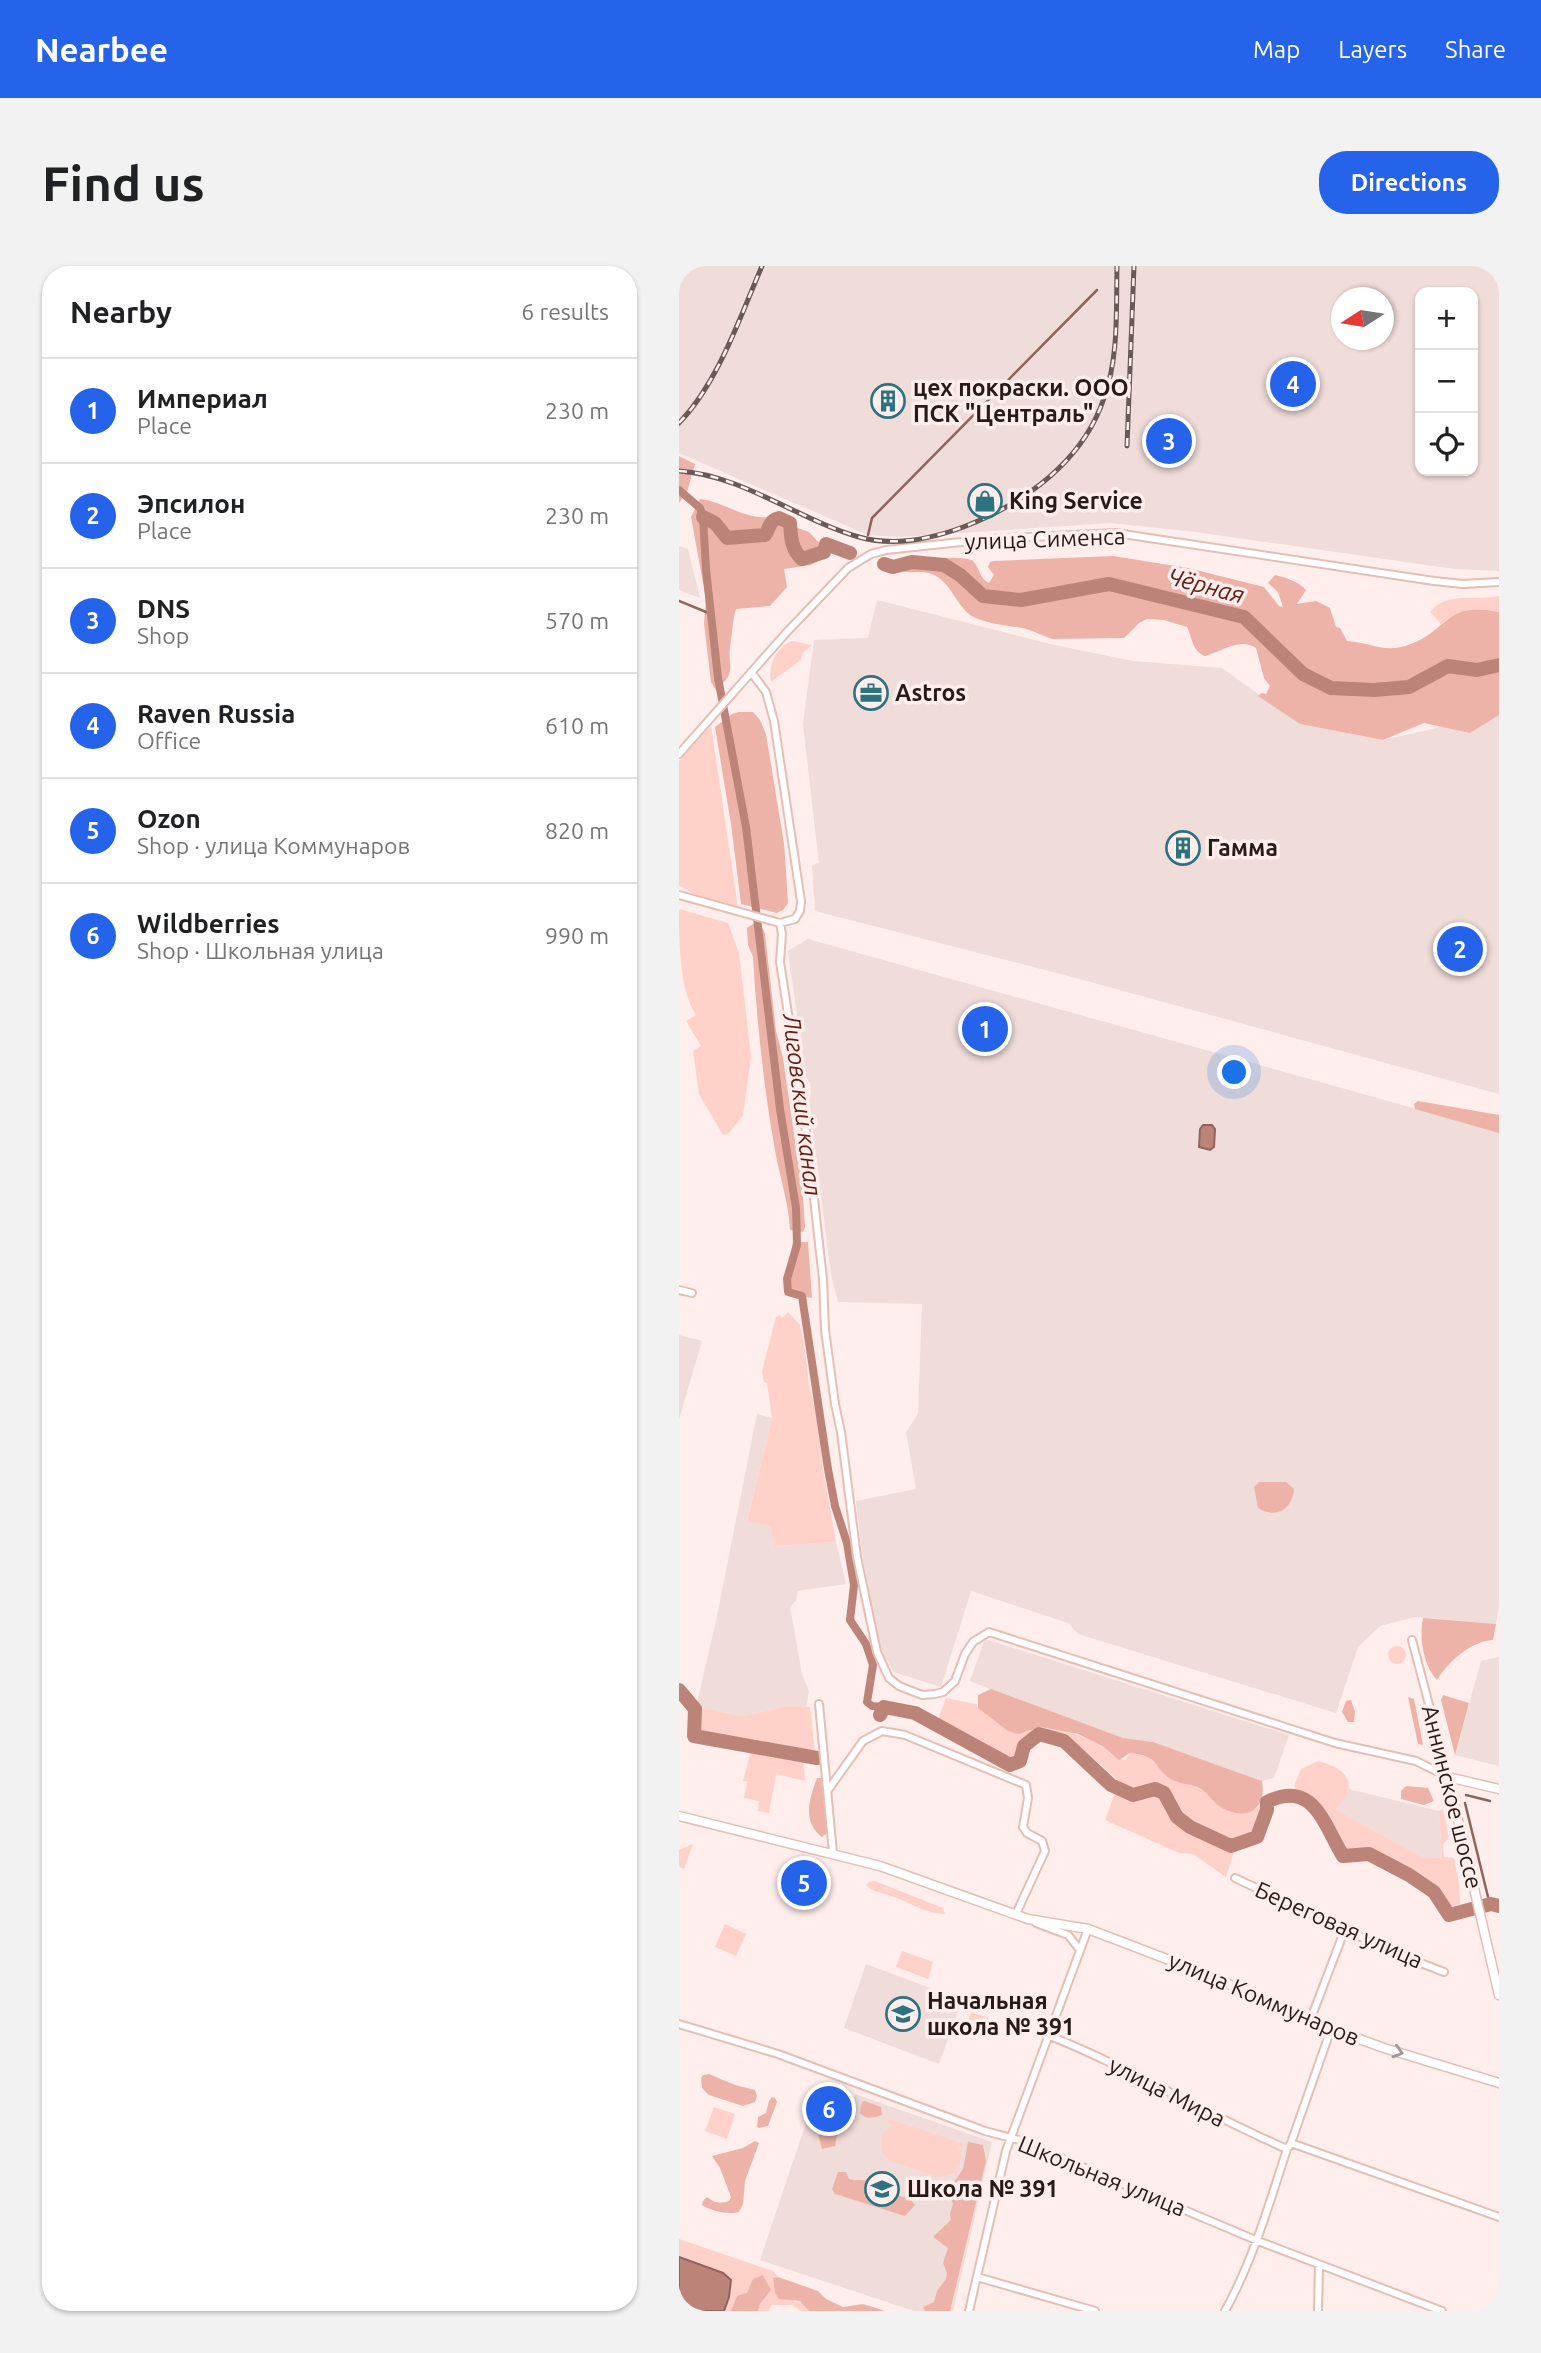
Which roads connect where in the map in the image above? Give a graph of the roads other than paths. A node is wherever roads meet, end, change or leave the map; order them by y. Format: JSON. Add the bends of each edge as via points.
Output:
{"nodes":[{"id":1,"x":1499,"y":582,"type":"edge"},
{"id":2,"x":751,"y":672,"type":"junction"},
{"id":3,"x":679,"y":754,"type":"edge"},
{"id":4,"x":679,"y":895,"type":"edge"},
{"id":5,"x":780,"y":923,"type":"junction"},
{"id":6,"x":679,"y":1290,"type":"edge"},
{"id":7,"x":692,"y":1293,"type":"dead end"},
{"id":8,"x":1412,"y":1640,"type":"dead end"},
{"id":9,"x":819,"y":1704,"type":"dead end"},
{"id":10,"x":1448,"y":1777,"type":"junction"},
{"id":11,"x":1499,"y":1789,"type":"edge"},
{"id":12,"x":828,"y":1790,"type":"junction"},
{"id":13,"x":679,"y":1816,"type":"edge"},
{"id":14,"x":833,"y":1853,"type":"junction"},
{"id":15,"x":1235,"y":1878,"type":"dead end"},
{"id":16,"x":1016,"y":1914,"type":"junction"},
{"id":17,"x":1028,"y":1919,"type":"junction"},
{"id":18,"x":1345,"y":1928,"type":"junction"},
{"id":19,"x":1088,"y":1929,"type":"junction"},
{"id":20,"x":1080,"y":1950,"type":"junction"},
{"id":21,"x":1444,"y":1972,"type":"dead end"},
{"id":22,"x":1499,"y":1994,"type":"edge"},
{"id":23,"x":1310,"y":2021,"type":"junction"},
{"id":24,"x":679,"y":2024,"type":"edge"},
{"id":25,"x":1331,"y":2029,"type":"junction"},
{"id":26,"x":1048,"y":2035,"type":"junction"},
{"id":27,"x":1499,"y":2083,"type":"edge"},
{"id":28,"x":1010,"y":2137,"type":"junction"},
{"id":29,"x":1289,"y":2146,"type":"junction"},
{"id":30,"x":1499,"y":2217,"type":"edge"},
{"id":31,"x":1258,"y":2241,"type":"junction"},
{"id":32,"x":1319,"y":2264,"type":"junction"},
{"id":33,"x":977,"y":2277,"type":"junction"},
{"id":34,"x":969,"y":2311,"type":"edge"},
{"id":35,"x":1095,"y":2311,"type":"edge"},
{"id":36,"x":1225,"y":2311,"type":"edge"},
{"id":37,"x":1318,"y":2311,"type":"edge"},
{"id":38,"x":1442,"y":2311,"type":"edge"}],
"edges":[{"from":1,"to":2,"type":"street","name":"улица Сименса","via":[[1462,584],[1116,533],[886,550],[848,568]]},
{"from":2,"to":3,"type":"street","name":"улица Сименса"},
{"from":2,"to":5,"type":"street","via":[[766,692],[774,721],[801,901],[795,919]]},
{"from":4,"to":5,"type":"street"},
{"from":5,"to":10,"type":"street","via":[[780,962],[807,1137],[835,1404],[867,1613],[889,1678],[922,1695],[943,1692],[955,1681],[973,1642],[989,1632],[1335,1743],[1407,1758]]},
{"from":6,"to":7,"type":"street"},
{"from":8,"to":10,"type":"street","name":"Аннинское шоссе"},
{"from":9,"to":12,"type":"street"},
{"from":10,"to":11,"type":"street"},
{"from":10,"to":22,"type":"street","name":"Аннинское шоссе"},
{"from":12,"to":14,"type":"street"},
{"from":12,"to":16,"type":"street","via":[[863,1741],[882,1731],[905,1735],[1017,1780],[1028,1793],[1023,1827],[1042,1841],[1045,1851]]},
{"from":13,"to":14,"type":"street","name":"улица Коммунаров"},
{"from":14,"to":16,"type":"street","name":"улица Коммунаров"},
{"from":15,"to":18,"type":"street","name":"Береговая улица"},
{"from":16,"to":17,"type":"street","name":"улица Коммунаров"},
{"from":17,"to":19,"type":"street","name":"улица Коммунаров"},
{"from":17,"to":20,"type":"street","name":"улица Коммунаров","via":[[1068,1935]]},
{"from":18,"to":21,"type":"street","name":"Береговая улица"},
{"from":18,"to":23,"type":"street"},
{"from":19,"to":20,"type":"street"},
{"from":19,"to":23,"type":"street","name":"улица Коммунаров","via":[[1206,1974]]},
{"from":20,"to":26,"type":"street"},
{"from":23,"to":25,"type":"street","name":"улица Коммунаров"},
{"from":24,"to":28,"type":"street","name":"Школьная улица","via":[[778,2054]]},
{"from":25,"to":27,"type":"street","name":"улица Коммунаров","one_way":true},
{"from":25,"to":29,"type":"street"},
{"from":26,"to":28,"type":"street"},
{"from":26,"to":29,"type":"street","name":"улица Мира","via":[[1232,2125]]},
{"from":28,"to":31,"type":"street","name":"Школьная улица"},
{"from":28,"to":33,"type":"street"},
{"from":29,"to":30,"type":"street","name":"улица Мира"},
{"from":29,"to":31,"type":"street"},
{"from":31,"to":32,"type":"street","name":"Школьная улица"},
{"from":31,"to":36,"type":"street"},
{"from":32,"to":37,"type":"street"},
{"from":32,"to":38,"type":"street","name":"Школьная улица"},
{"from":33,"to":34,"type":"street"},
{"from":33,"to":35,"type":"street"}]}
